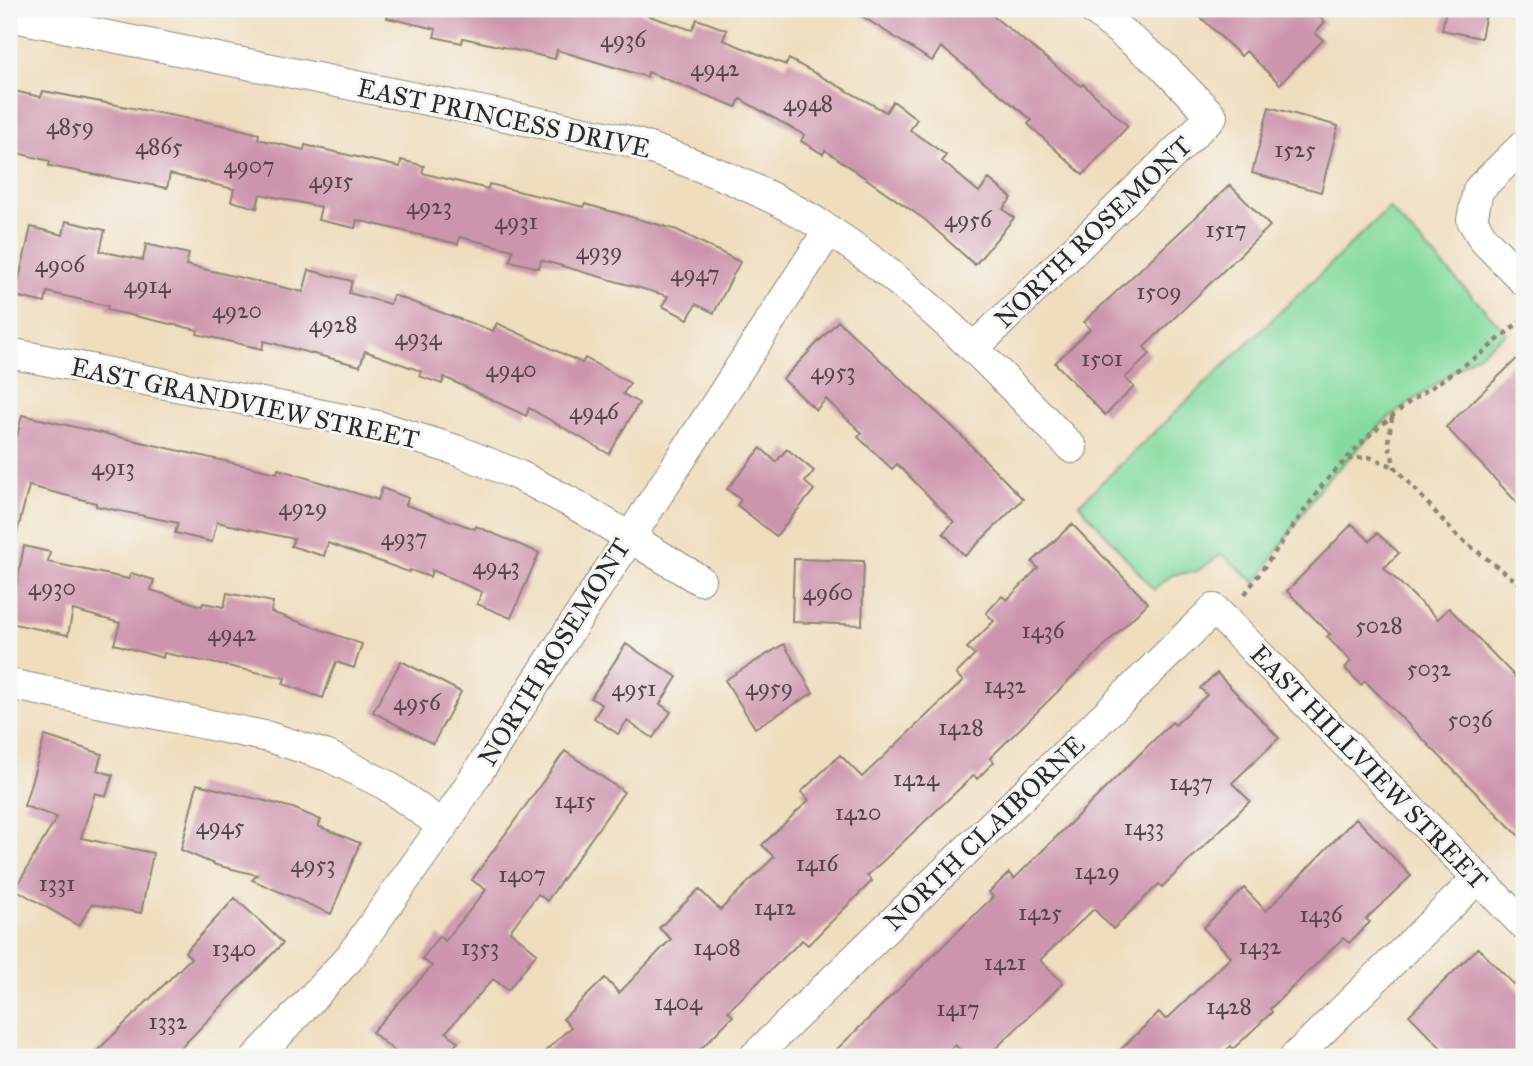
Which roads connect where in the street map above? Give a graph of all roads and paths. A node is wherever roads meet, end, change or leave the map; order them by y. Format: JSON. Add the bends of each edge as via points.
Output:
{"nodes":[{"id":1,"x":1093,"y":9,"type":"edge"},
{"id":2,"x":9,"y":16,"type":"edge"},
{"id":3,"x":1524,"y":145,"type":"edge"},
{"id":4,"x":829,"y":230,"type":"junction"},
{"id":5,"x":1524,"y":281,"type":"edge"},
{"id":6,"x":1524,"y":318,"type":"edge"},
{"id":7,"x":974,"y":348,"type":"junction"},
{"id":8,"x":9,"y":353,"type":"edge"},
{"id":9,"x":1392,"y":416,"type":"junction"},
{"id":10,"x":1072,"y":448,"type":"dead end"},
{"id":11,"x":1347,"y":459,"type":"junction"},
{"id":12,"x":1395,"y":467,"type":"junction"},
{"id":13,"x":628,"y":536,"type":"junction"},
{"id":14,"x":700,"y":580,"type":"dead end"},
{"id":15,"x":1524,"y":587,"type":"edge"},
{"id":16,"x":1245,"y":594,"type":"dead end"},
{"id":17,"x":1214,"y":609,"type":"joint"},
{"id":18,"x":9,"y":684,"type":"edge"},
{"id":19,"x":443,"y":825,"type":"junction"},
{"id":20,"x":1477,"y":879,"type":"junction"},
{"id":21,"x":1524,"y":925,"type":"edge"},
{"id":22,"x":257,"y":1057,"type":"edge"},
{"id":23,"x":754,"y":1057,"type":"edge"},
{"id":24,"x":1296,"y":1057,"type":"edge"}],
"edges":[{"from":1,"to":7,"type":"street","name":"NORTH ROSEMONT","via":[[1161,64],[1212,116]]},
{"from":2,"to":4,"type":"street","name":"EAST PRINCESS DRIVE","via":[[625,140],[756,191]]},
{"from":3,"to":5,"type":"street","via":[[1478,190],[1472,220]]},
{"from":4,"to":7,"type":"street","name":"EAST PRINCESS DRIVE","via":[[898,280]]},
{"from":4,"to":13,"type":"street","name":"NORTH ROSEMONT"},
{"from":6,"to":9,"type":"path"},
{"from":7,"to":10,"type":"street","name":"EAST PRINCESS DRIVE"},
{"from":8,"to":13,"type":"street","name":"EAST GRANDVIEW STREET","via":[[378,426],[518,475]]},
{"from":9,"to":11,"type":"path"},
{"from":9,"to":12,"type":"path","via":[[1388,442]]},
{"from":11,"to":12,"type":"path","via":[[1369,457]]},
{"from":11,"to":16,"type":"path","via":[[1324,483]]},
{"from":12,"to":15,"type":"path","via":[[1457,536]]},
{"from":13,"to":14,"type":"street","name":"EAST GRANDVIEW STREET"},
{"from":13,"to":19,"type":"street","name":"NORTH ROSEMONT"},
{"from":17,"to":20,"type":"street","name":"EAST HILLVIEW STREET"},
{"from":17,"to":23,"type":"street","name":"NORTH CLAIBORNE"},
{"from":18,"to":19,"type":"street","via":[[269,737],[328,756],[386,785]]},
{"from":19,"to":22,"type":"street","name":"NORTH ROSEMONT","via":[[350,957]]},
{"from":20,"to":21,"type":"street","name":"EAST HILLVIEW STREET"},
{"from":20,"to":24,"type":"street"}]}
